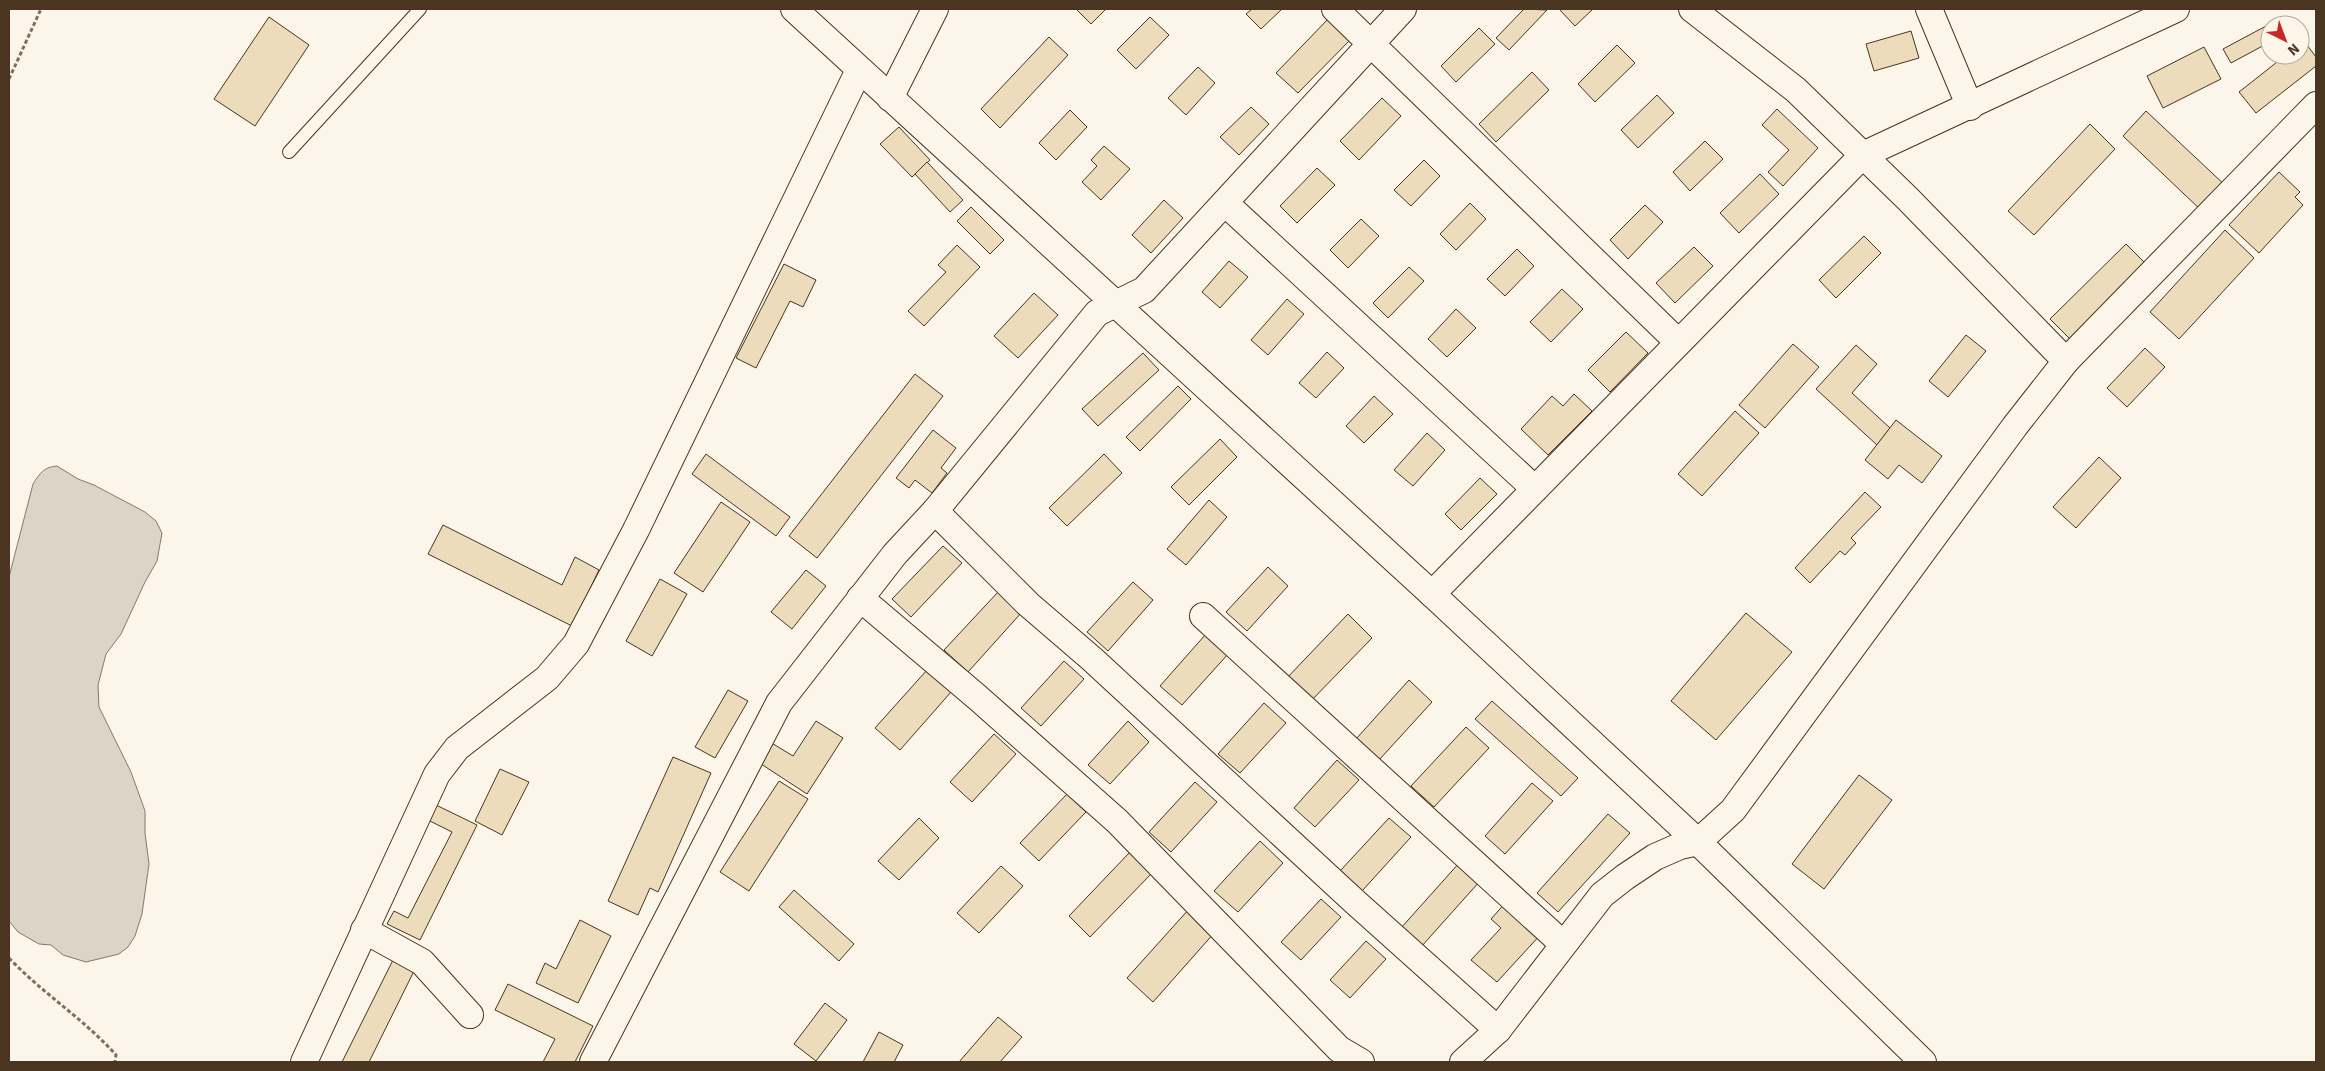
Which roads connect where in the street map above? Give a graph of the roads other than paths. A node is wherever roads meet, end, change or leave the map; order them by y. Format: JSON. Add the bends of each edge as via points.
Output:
{"nodes":[{"id":1,"x":420,"y":9,"type":"edge"},
{"id":2,"x":794,"y":9,"type":"edge"},
{"id":3,"x":935,"y":9,"type":"edge"},
{"id":4,"x":1335,"y":9,"type":"edge"},
{"id":5,"x":1404,"y":9,"type":"edge"},
{"id":6,"x":1692,"y":9,"type":"edge"},
{"id":7,"x":1929,"y":9,"type":"edge"},
{"id":8,"x":2176,"y":9,"type":"edge"},
{"id":9,"x":1371,"y":44,"type":"junction"},
{"id":10,"x":859,"y":70,"type":"junction"},
{"id":11,"x":890,"y":98,"type":"junction"},
{"id":12,"x":2316,"y":105,"type":"edge"},
{"id":13,"x":1970,"y":106,"type":"junction"},
{"id":14,"x":289,"y":152,"type":"dead end"},
{"id":15,"x":1863,"y":155,"type":"junction"},
{"id":16,"x":1225,"y":203,"type":"junction"},
{"id":17,"x":1117,"y":304,"type":"junction"},
{"id":18,"x":1678,"y":342,"type":"junction"},
{"id":19,"x":2066,"y":361,"type":"junction"},
{"id":20,"x":1535,"y":489,"type":"junction"},
{"id":21,"x":935,"y":511,"type":"junction"},
{"id":22,"x":1432,"y":594,"type":"junction"},
{"id":23,"x":860,"y":598,"type":"junction"},
{"id":24,"x":1203,"y":616,"type":"dead end"},
{"id":25,"x":1698,"y":842,"type":"junction"},
{"id":26,"x":364,"y":930,"type":"junction"},
{"id":27,"x":1563,"y":944,"type":"junction"},
{"id":28,"x":470,"y":1015,"type":"dead end"},
{"id":29,"x":1498,"y":1030,"type":"junction"},
{"id":30,"x":304,"y":1062,"type":"edge"},
{"id":31,"x":593,"y":1062,"type":"edge"},
{"id":32,"x":1361,"y":1062,"type":"edge"},
{"id":33,"x":1464,"y":1062,"type":"edge"},
{"id":34,"x":1923,"y":1062,"type":"edge"}],
"edges":[{"from":1,"to":14,"type":"lane"},
{"from":2,"to":10,"type":"street"},
{"from":3,"to":11,"type":"street"},
{"from":4,"to":9,"type":"street"},
{"from":5,"to":9,"type":"street"},
{"from":6,"to":15,"type":"street","via":[[1796,90]]},
{"from":7,"to":13,"type":"street"},
{"from":8,"to":13,"type":"street"},
{"from":9,"to":16,"type":"street"},
{"from":9,"to":18,"type":"street"},
{"from":10,"to":11,"type":"street"},
{"from":10,"to":26,"type":"street","via":[[636,530],[576,644],[548,678],[457,748],[437,774]]},
{"from":11,"to":17,"type":"street"},
{"from":12,"to":19,"type":"street"},
{"from":13,"to":15,"type":"street"},
{"from":15,"to":18,"type":"street"},
{"from":15,"to":19,"type":"street"},
{"from":16,"to":17,"type":"street","via":[[1144,290]]},
{"from":16,"to":20,"type":"street"},
{"from":17,"to":21,"type":"street","via":[[1097,313]]},
{"from":17,"to":22,"type":"street"},
{"from":18,"to":20,"type":"street"},
{"from":19,"to":25,"type":"street","via":[[1733,810]]},
{"from":20,"to":22,"type":"street"},
{"from":21,"to":23,"type":"street"},
{"from":21,"to":29,"type":"street","via":[[1028,604]]},
{"from":22,"to":25,"type":"street"},
{"from":23,"to":31,"type":"street","via":[[779,703]]},
{"from":23,"to":32,"type":"street","via":[[1116,821],[1339,1049]]},
{"from":24,"to":27,"type":"street"},
{"from":25,"to":27,"type":"street","via":[[1655,857],[1624,877],[1602,895]]},
{"from":25,"to":34,"type":"street"},
{"from":26,"to":28,"type":"street","via":[[422,962]]},
{"from":26,"to":30,"type":"street"},
{"from":27,"to":29,"type":"street"},
{"from":29,"to":33,"type":"street"}]}
